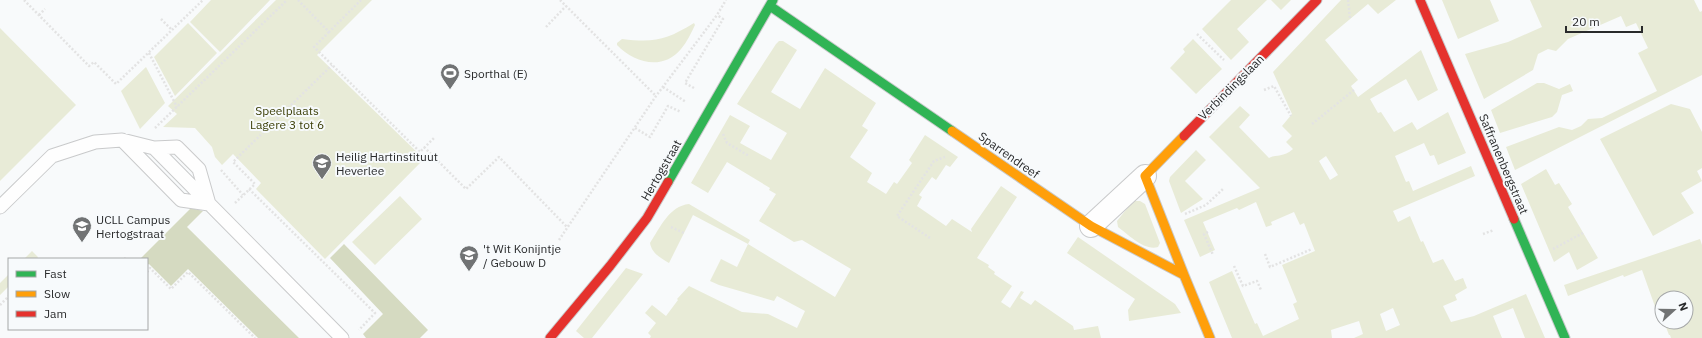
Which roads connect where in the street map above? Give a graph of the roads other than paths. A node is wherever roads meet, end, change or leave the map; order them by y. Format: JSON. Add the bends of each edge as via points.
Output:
{"nodes":[{"id":1,"x":1317,"y":0,"type":"edge"},
{"id":2,"x":1420,"y":0,"type":"edge"},
{"id":3,"x":772,"y":3,"type":"edge"},
{"id":4,"x":122,"y":140,"type":"junction"},
{"id":5,"x":1145,"y":176,"type":"junction"},
{"id":6,"x":209,"y":204,"type":"junction"},
{"id":7,"x":0,"y":207,"type":"edge"},
{"id":8,"x":1091,"y":226,"type":"junction"},
{"id":9,"x":1184,"y":275,"type":"junction"},
{"id":10,"x":342,"y":338,"type":"edge"},
{"id":11,"x":550,"y":338,"type":"edge"},
{"id":12,"x":1210,"y":338,"type":"edge"},
{"id":13,"x":1565,"y":338,"type":"edge"}],
"edges":[{"from":1,"to":5,"type":"street","name":"Verbindingslaan"},
{"from":2,"to":13,"type":"street","name":"Saffranenbergstraat"},
{"from":3,"to":8,"type":"street","name":"Sparrendreef"},
{"from":3,"to":11,"type":"street","name":"Hertogstraat","via":[[647,218]]},
{"from":4,"to":6,"type":"lane","via":[[154,148]]},
{"from":4,"to":6,"type":"lane","via":[[181,200]]},
{"from":4,"to":7,"type":"lane","via":[[95,142],[52,156]]},
{"from":5,"to":8,"type":"street","name":"Verbindingslaan"},
{"from":5,"to":9,"type":"street"},
{"from":6,"to":10,"type":"lane"},
{"from":8,"to":9,"type":"street","name":"Sparrendreef"},
{"from":9,"to":12,"type":"street"}]}
